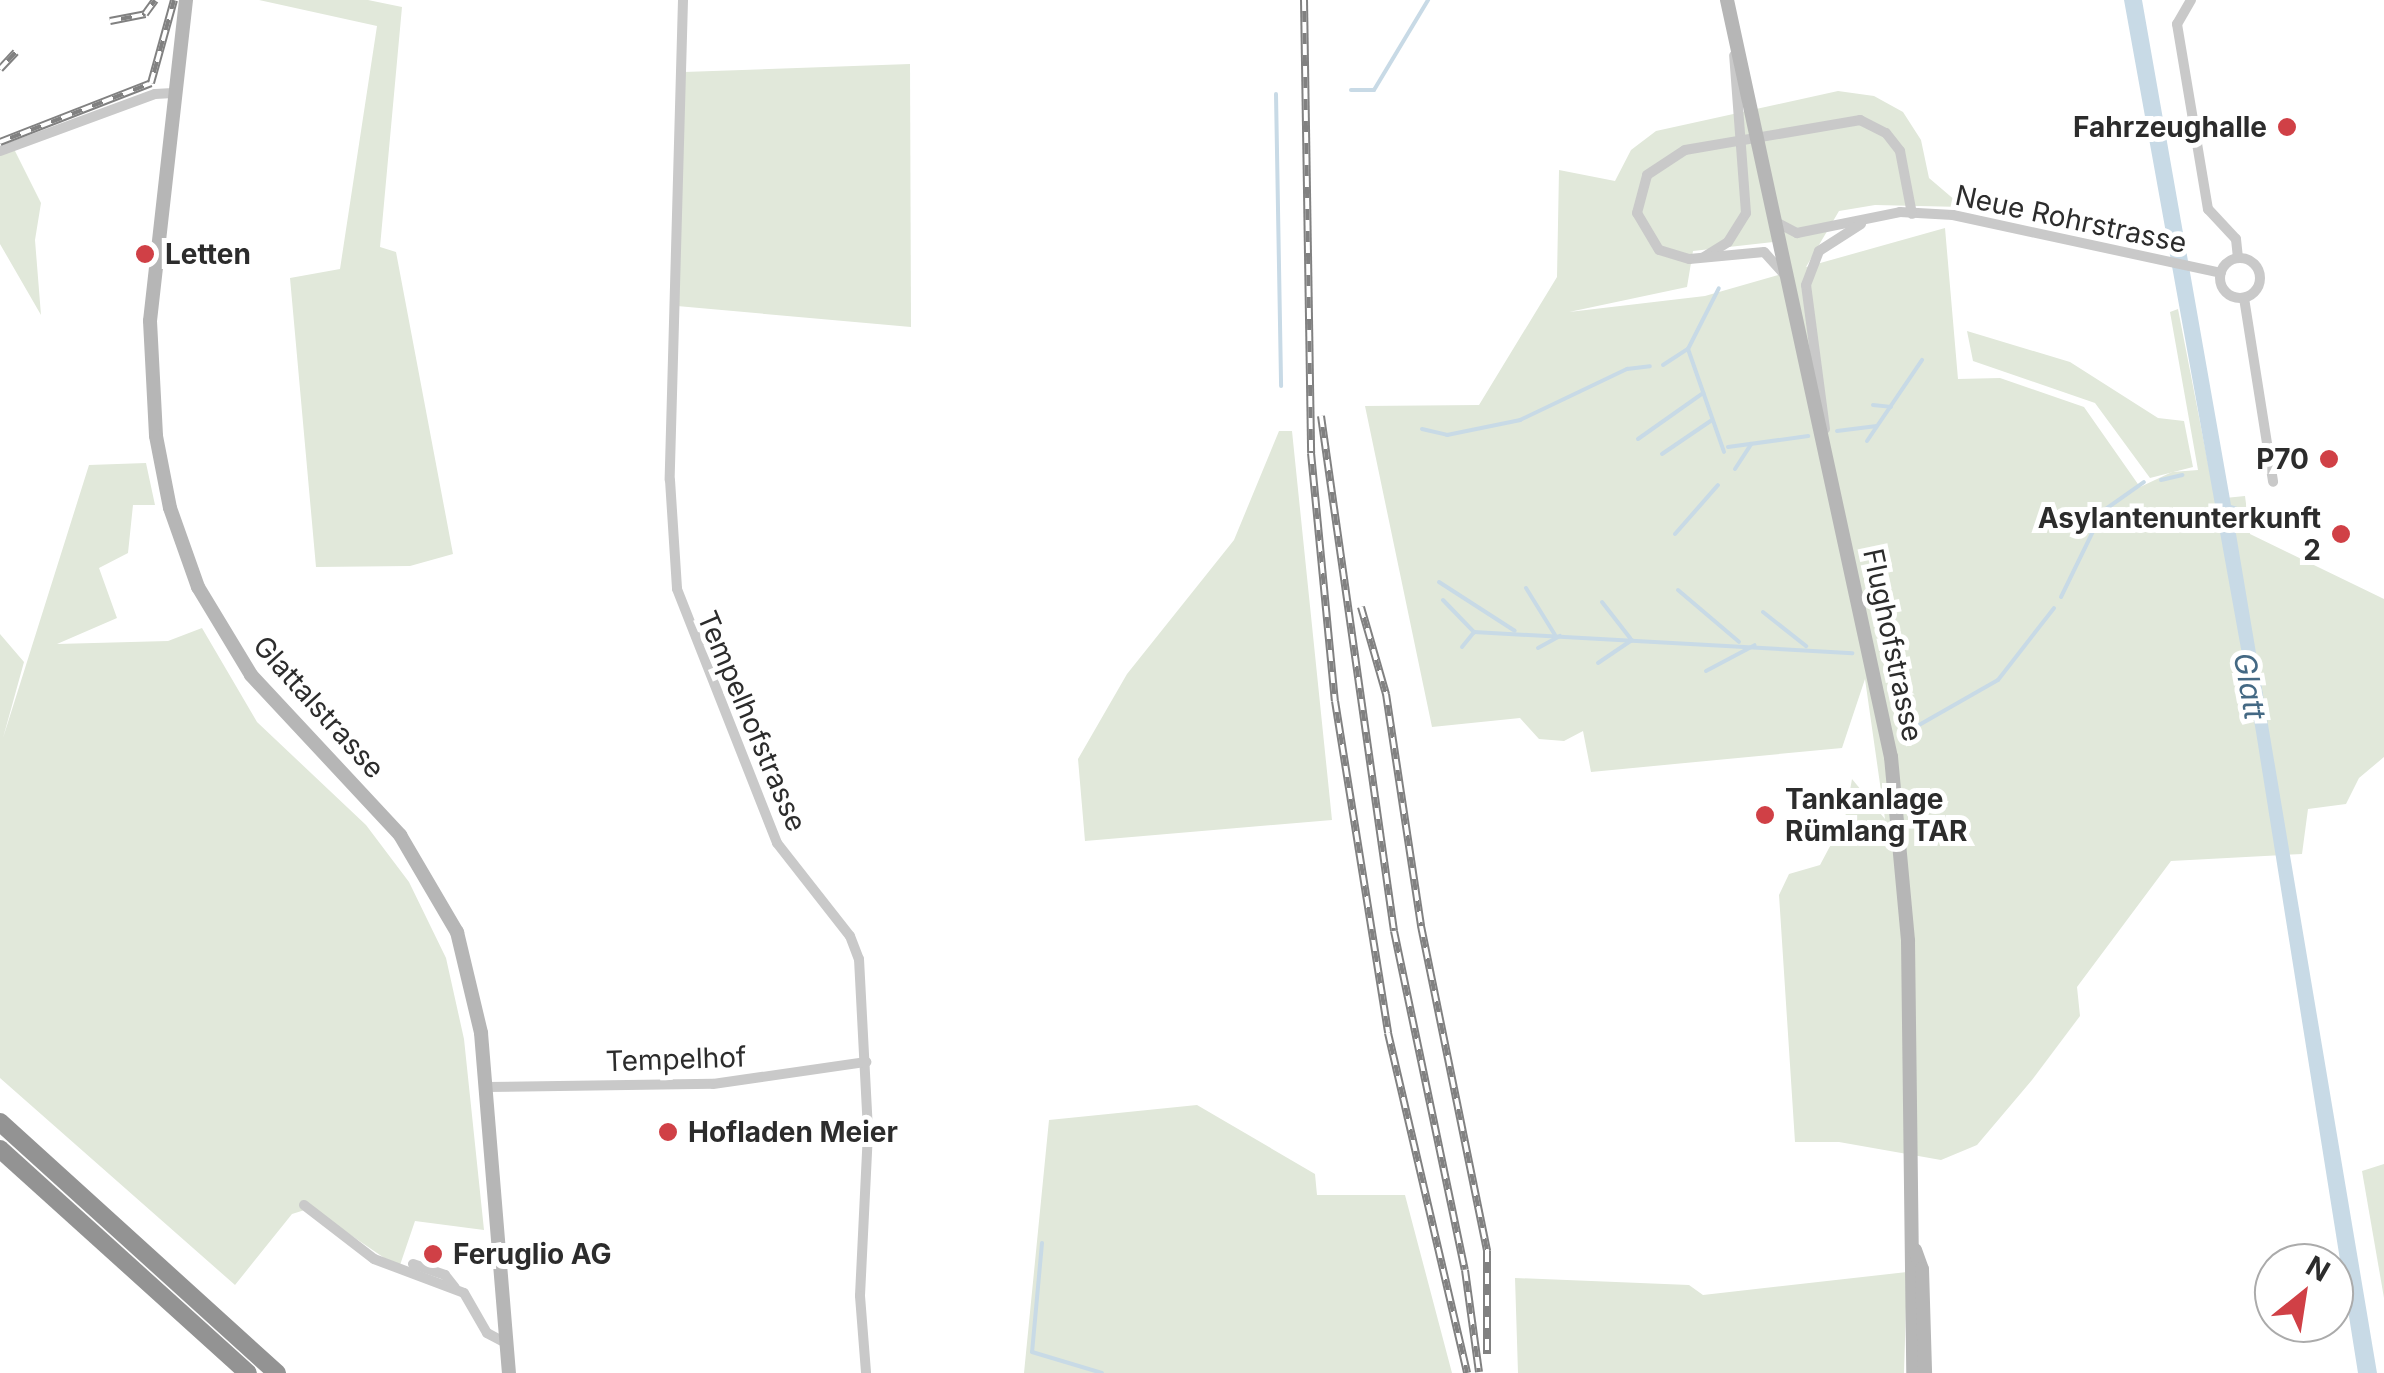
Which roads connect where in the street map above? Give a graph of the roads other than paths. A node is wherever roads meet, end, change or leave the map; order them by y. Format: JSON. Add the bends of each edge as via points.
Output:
{"nodes":[{"id":1,"x":186,"y":0,"type":"edge"},
{"id":2,"x":682,"y":0,"type":"edge"},
{"id":3,"x":1727,"y":0,"type":"edge"},
{"id":4,"x":2191,"y":0,"type":"edge"},
{"id":5,"x":1734,"y":55,"type":"junction"},
{"id":6,"x":173,"y":93,"type":"junction"},
{"id":7,"x":0,"y":151,"type":"edge"},
{"id":8,"x":1912,"y":214,"type":"junction"},
{"id":9,"x":1771,"y":219,"type":"junction"},
{"id":10,"x":2238,"y":258,"type":"junction"},
{"id":11,"x":1698,"y":259,"type":"junction"},
{"id":12,"x":2215,"y":272,"type":"junction"},
{"id":13,"x":1785,"y":276,"type":"junction"},
{"id":14,"x":2244,"y":298,"type":"junction"},
{"id":15,"x":1826,"y":454,"type":"junction"},
{"id":16,"x":2273,"y":482,"type":"dead end"},
{"id":17,"x":866,"y":1062,"type":"junction"},
{"id":18,"x":486,"y":1087,"type":"junction"},
{"id":19,"x":0,"y":1122,"type":"edge"},
{"id":20,"x":0,"y":1149,"type":"edge"},
{"id":21,"x":304,"y":1205,"type":"dead end"},
{"id":22,"x":1914,"y":1249,"type":"junction"},
{"id":23,"x":413,"y":1264,"type":"dead end"},
{"id":24,"x":455,"y":1288,"type":"junction"},
{"id":25,"x":506,"y":1343,"type":"junction"},
{"id":26,"x":248,"y":1373,"type":"edge"},
{"id":27,"x":278,"y":1373,"type":"edge"},
{"id":28,"x":508,"y":1373,"type":"edge"},
{"id":29,"x":866,"y":1373,"type":"edge"},
{"id":30,"x":1913,"y":1373,"type":"edge"},
{"id":31,"x":1925,"y":1373,"type":"edge"}],
"edges":[{"from":1,"to":6,"type":"main road","name":"Glattalstrasse"},
{"from":2,"to":17,"type":"street","name":"Tempelhofstrasse","via":[[670,480],[677,590],[777,843],[850,936],[859,959]]},
{"from":3,"to":5,"type":"main road","name":"Flughofstrasse"},
{"from":4,"to":10,"type":"street","via":[[2177,24],[2208,209],[2236,239]]},
{"from":5,"to":9,"type":"main road","name":"Flughofstrasse"},
{"from":5,"to":11,"type":"street","via":[[1746,213],[1728,242]]},
{"from":6,"to":7,"type":"street"},
{"from":6,"to":18,"type":"main road","name":"Glattalstrasse","via":[[150,341],[156,436],[177,531],[213,616],[251,675],[383,815],[438,891],[468,967]]},
{"from":8,"to":9,"type":"street","name":"Neue Rohrstrasse","via":[[1798,233]]},
{"from":8,"to":11,"type":"street","name":"Neue Rohrstrasse","via":[[1903,158],[1886,132],[1852,119],[1800,126],[1666,157],[1647,175],[1637,196],[1640,226],[1673,257]]},
{"from":8,"to":12,"type":"street","name":"Neue Rohrstrasse","via":[[1970,218]]},
{"from":8,"to":15,"type":"street","name":"Neue Rohrstrasse","via":[[1850,228],[1819,250],[1808,271],[1806,308]]},
{"from":9,"to":13,"type":"main road","name":"Flughofstrasse"},
{"from":10,"to":12,"type":"street"},
{"from":10,"to":14,"type":"street","via":[[2253,262],[2261,276],[2257,290]]},
{"from":11,"to":13,"type":"street","name":"Neue Rohrstrasse","via":[[1764,252]]},
{"from":12,"to":14,"type":"street","via":[[2224,290]]},
{"from":13,"to":15,"type":"main road","name":"Flughofstrasse"},
{"from":14,"to":16,"type":"street"},
{"from":15,"to":22,"type":"main road","name":"Flughofstrasse","via":[[1892,768],[1908,940]]},
{"from":17,"to":18,"type":"street","name":"Tempelhof","via":[[713,1084]]},
{"from":17,"to":29,"type":"street","name":"Tempelhofstrasse","via":[[869,1200],[860,1296]]},
{"from":18,"to":25,"type":"main road","name":"Glattalstrasse"},
{"from":19,"to":27,"type":"highway"},
{"from":20,"to":26,"type":"highway"},
{"from":21,"to":24,"type":"street","via":[[374,1259]]},
{"from":22,"to":30,"type":"main road","name":"Flughofstrasse"},
{"from":22,"to":31,"type":"main road","via":[[1922,1269]]},
{"from":23,"to":24,"type":"street","via":[[446,1275]]},
{"from":24,"to":25,"type":"street","via":[[487,1333]]},
{"from":25,"to":28,"type":"main road","name":"Glattalstrasse"}]}
